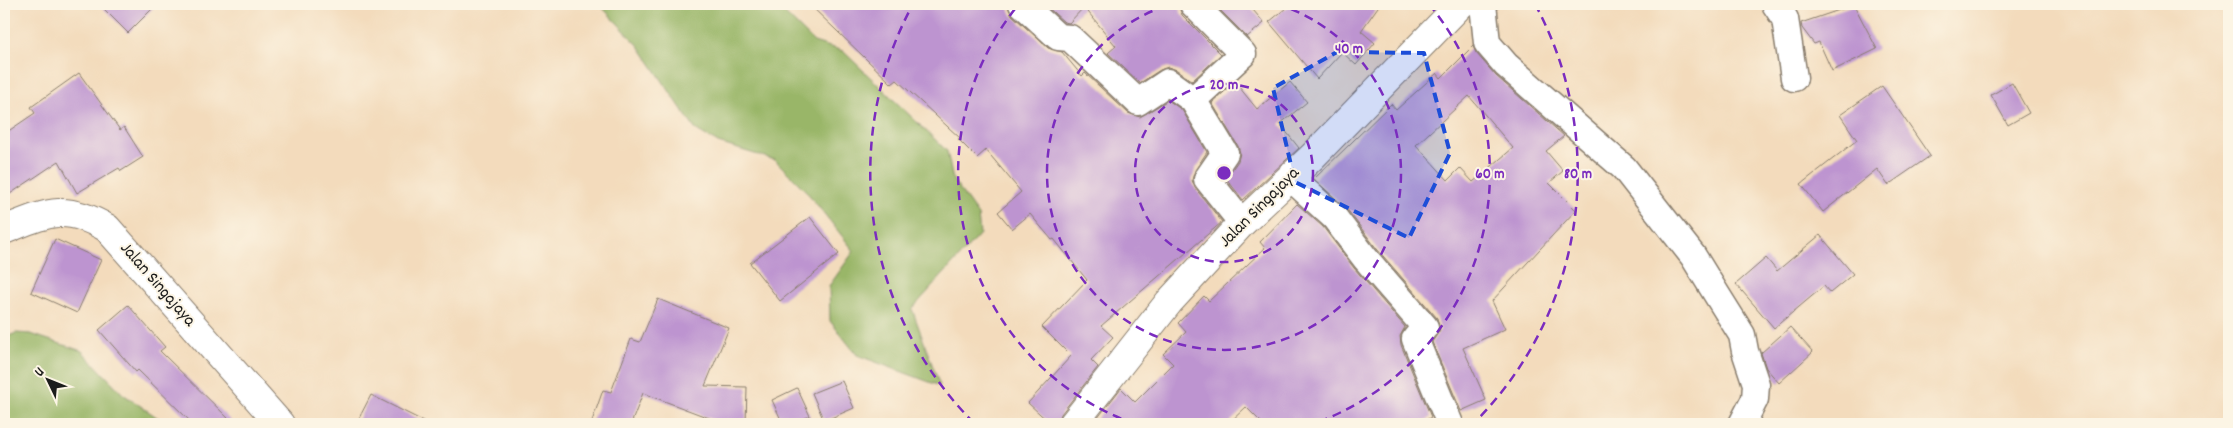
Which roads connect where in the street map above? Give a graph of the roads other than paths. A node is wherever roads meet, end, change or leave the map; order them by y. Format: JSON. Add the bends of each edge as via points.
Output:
{"nodes":[{"id":1,"x":1022,"y":4,"type":"edge"},
{"id":2,"x":1193,"y":4,"type":"edge"},
{"id":3,"x":1461,"y":4,"type":"edge"},
{"id":4,"x":1482,"y":4,"type":"edge"},
{"id":5,"x":1775,"y":4,"type":"edge"},
{"id":6,"x":1794,"y":78,"type":"dead end"},
{"id":7,"x":1193,"y":100,"type":"junction"},
{"id":8,"x":1290,"y":178,"type":"junction"},
{"id":9,"x":1242,"y":223,"type":"junction"},
{"id":10,"x":4,"y":230,"type":"edge"},
{"id":11,"x":280,"y":424,"type":"edge"},
{"id":12,"x":1073,"y":424,"type":"edge"},
{"id":13,"x":1450,"y":424,"type":"edge"},
{"id":14,"x":1742,"y":424,"type":"edge"}],
"edges":[{"from":1,"to":7,"type":"street","via":[[1058,37],[1070,38],[1138,102],[1168,82]]},
{"from":2,"to":7,"type":"street","via":[[1242,54]]},
{"from":3,"to":8,"type":"street","name":"Jalan Singajaya"},
{"from":4,"to":14,"type":"street","via":[[1487,43],[1506,65],[1624,168],[1693,256],[1742,335],[1756,384],[1755,399]]},
{"from":5,"to":6,"type":"street","via":[[1785,19]]},
{"from":7,"to":9,"type":"street","via":[[1225,153],[1207,179]]},
{"from":8,"to":9,"type":"street","name":"Jalan Singajaya"},
{"from":8,"to":13,"type":"street","via":[[1334,217],[1424,327],[1415,339]]},
{"from":9,"to":12,"type":"street","name":"Jalan Singajaya","via":[[1169,302]]},
{"from":10,"to":11,"type":"street","name":"Jalan Singajaya","via":[[39,216],[62,212],[107,228]]}]}
